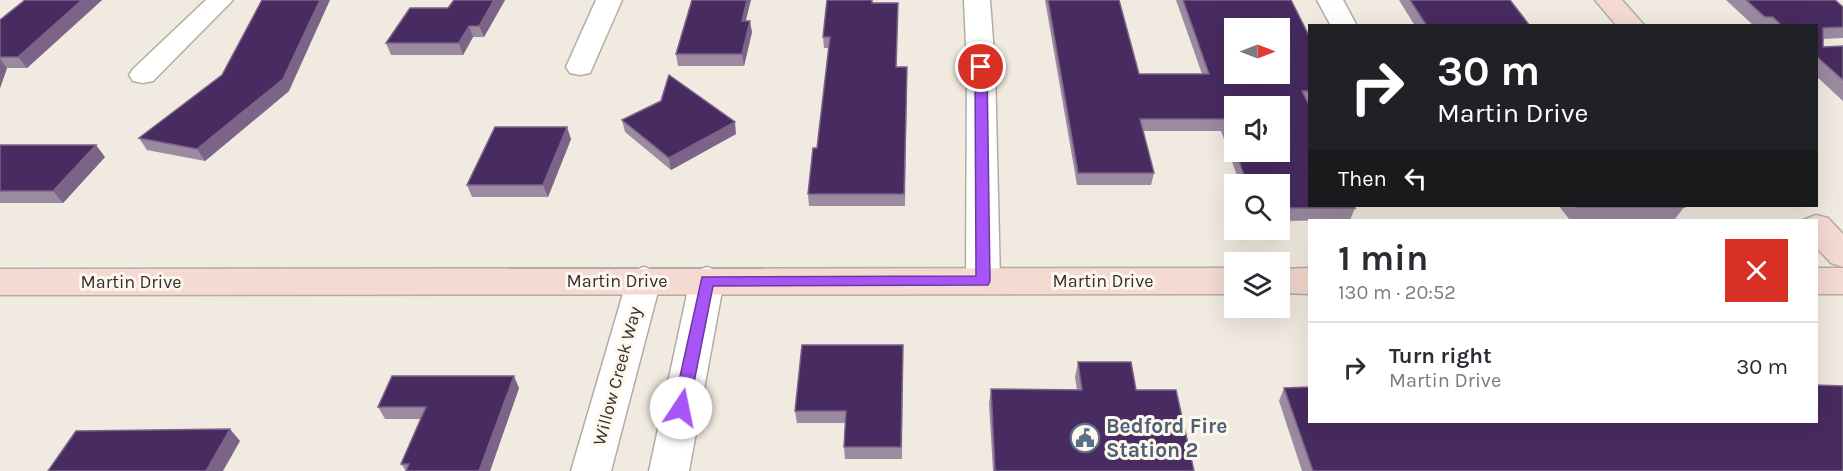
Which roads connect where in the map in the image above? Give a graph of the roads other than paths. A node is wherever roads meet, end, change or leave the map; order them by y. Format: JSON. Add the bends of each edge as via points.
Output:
{"nodes":[{"id":1,"x":220,"y":0,"type":"edge"},
{"id":2,"x":609,"y":0,"type":"edge"},
{"id":3,"x":977,"y":0,"type":"edge"},
{"id":4,"x":1330,"y":0,"type":"edge"},
{"id":5,"x":1608,"y":0,"type":"edge"},
{"id":6,"x":1343,"y":24,"type":"edge"},
{"id":7,"x":1630,"y":24,"type":"edge"},
{"id":8,"x":580,"y":67,"type":"dead end"},
{"id":9,"x":143,"y":75,"type":"dead end"},
{"id":10,"x":1798,"y":207,"type":"edge"},
{"id":11,"x":1810,"y":219,"type":"edge"},
{"id":12,"x":1818,"y":228,"type":"edge"},
{"id":13,"x":1843,"y":255,"type":"edge"},
{"id":14,"x":644,"y":280,"type":"junction"},
{"id":15,"x":707,"y":280,"type":"junction"},
{"id":16,"x":983,"y":281,"type":"junction"},
{"id":17,"x":1224,"y":281,"type":"edge"},
{"id":18,"x":1290,"y":281,"type":"edge"},
{"id":19,"x":1308,"y":281,"type":"edge"},
{"id":20,"x":1818,"y":281,"type":"edge"},
{"id":21,"x":1843,"y":281,"type":"edge"},
{"id":22,"x":0,"y":282,"type":"edge"},
{"id":23,"x":591,"y":471,"type":"edge"},
{"id":24,"x":669,"y":471,"type":"edge"}],
"edges":[{"from":1,"to":9,"type":"street"},
{"from":2,"to":8,"type":"street"},
{"from":3,"to":16,"type":"street"},
{"from":4,"to":6,"type":"street"},
{"from":5,"to":7,"type":"street"},
{"from":10,"to":11,"type":"street"},
{"from":12,"to":13,"type":"street"},
{"from":14,"to":15,"type":"street","name":"Martin Drive"},
{"from":14,"to":22,"type":"street","name":"Martin Drive"},
{"from":14,"to":23,"type":"street","name":"Willow Creek Way"},
{"from":15,"to":16,"type":"street","name":"Martin Drive"},
{"from":15,"to":24,"type":"street"},
{"from":16,"to":17,"type":"street","name":"Martin Drive"},
{"from":18,"to":19,"type":"street"},
{"from":20,"to":21,"type":"street"}]}
